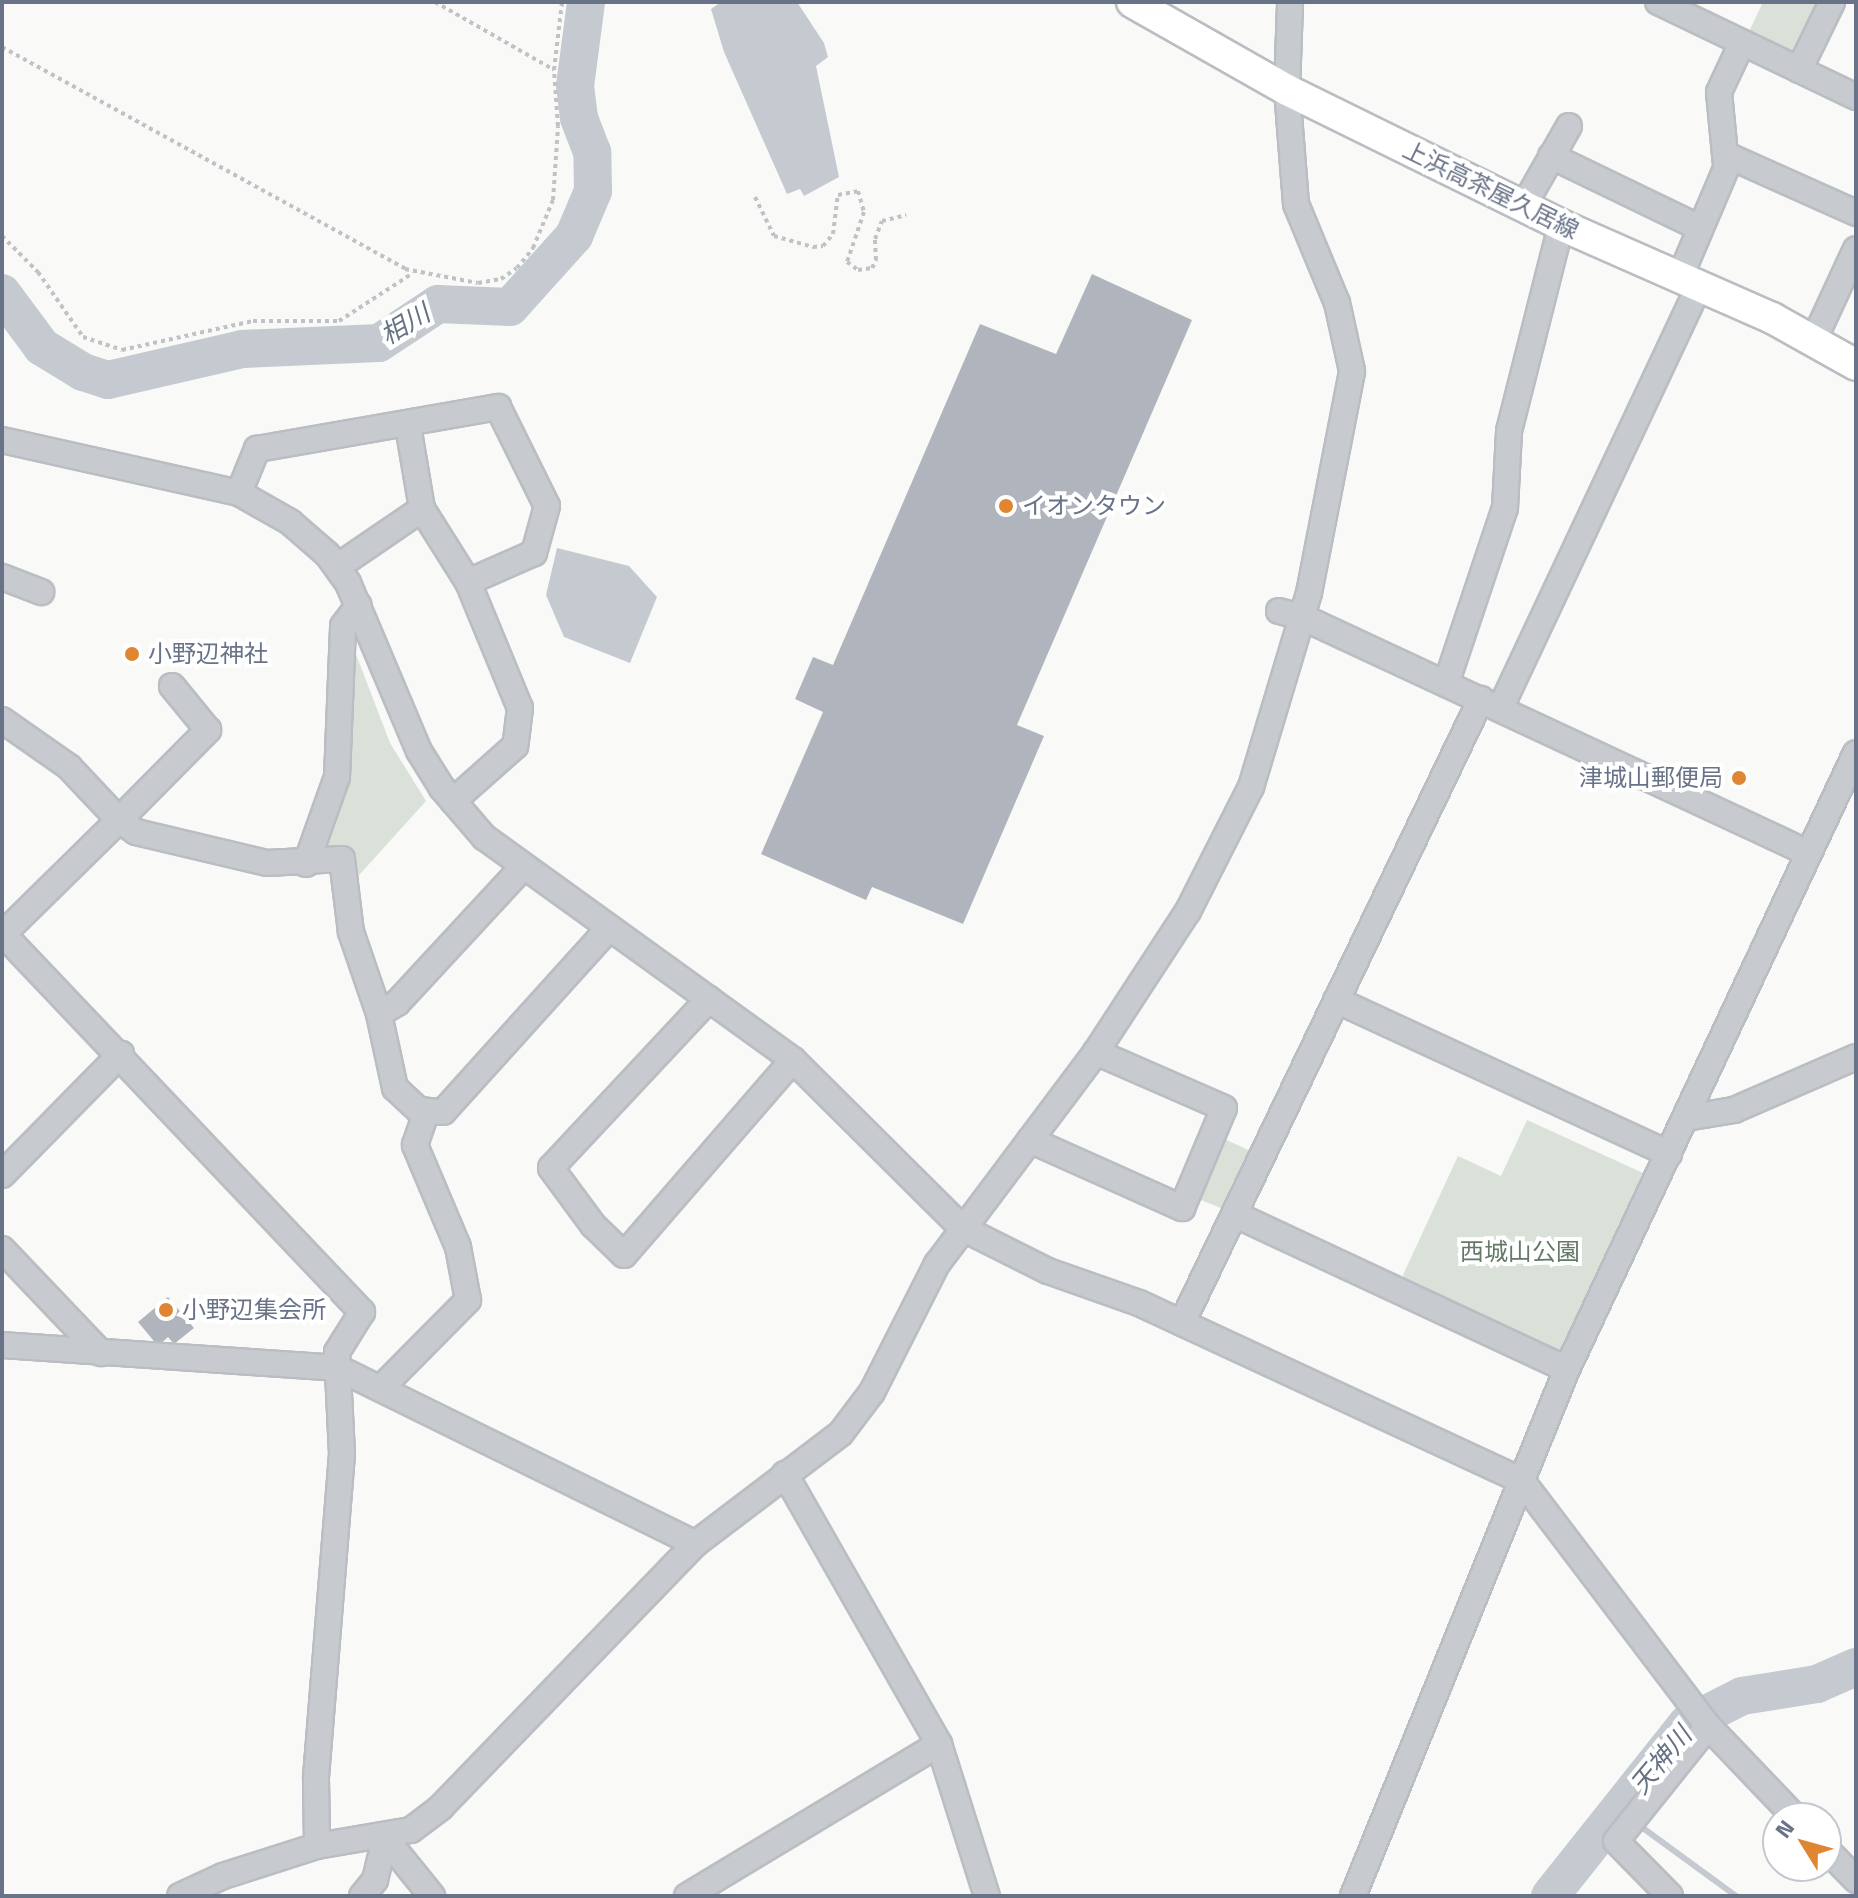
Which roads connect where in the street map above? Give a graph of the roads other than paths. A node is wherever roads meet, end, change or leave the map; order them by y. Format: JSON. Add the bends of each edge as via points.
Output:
{"nodes":[{"id":1,"x":1132,"y":2,"type":"edge"},
{"id":2,"x":1290,"y":2,"type":"edge"},
{"id":3,"x":1658,"y":2,"type":"edge"},
{"id":4,"x":1832,"y":2,"type":"edge"},
{"id":5,"x":1742,"y":43,"type":"junction"},
{"id":6,"x":1799,"y":70,"type":"junction"},
{"id":7,"x":1287,"y":90,"type":"junction"},
{"id":8,"x":1854,"y":90,"type":"edge"},
{"id":9,"x":1569,"y":126,"type":"dead end"},
{"id":10,"x":1551,"y":156,"type":"junction"},
{"id":11,"x":1726,"y":165,"type":"junction"},
{"id":12,"x":1523,"y":207,"type":"junction"},
{"id":13,"x":1856,"y":213,"type":"edge"},
{"id":14,"x":1561,"y":225,"type":"junction"},
{"id":15,"x":1700,"y":228,"type":"junction"},
{"id":16,"x":1856,"y":249,"type":"edge"},
{"id":17,"x":1690,"y":281,"type":"junction"},
{"id":18,"x":1813,"y":342,"type":"junction"},
{"id":19,"x":1856,"y":365,"type":"edge"},
{"id":20,"x":408,"y":426,"type":"junction"},
{"id":21,"x":2,"y":440,"type":"edge"},
{"id":22,"x":239,"y":493,"type":"junction"},
{"id":23,"x":422,"y":509,"type":"junction"},
{"id":24,"x":337,"y":567,"type":"junction"},
{"id":25,"x":2,"y":577,"type":"edge"},
{"id":26,"x":468,"y":582,"type":"junction"},
{"id":27,"x":41,"y":592,"type":"dead end"},
{"id":28,"x":359,"y":605,"type":"junction"},
{"id":29,"x":1291,"y":614,"type":"junction"},
{"id":30,"x":1446,"y":684,"type":"junction"},
{"id":31,"x":172,"y":686,"type":"dead end"},
{"id":32,"x":1491,"y":704,"type":"junction"},
{"id":33,"x":2,"y":720,"type":"edge"},
{"id":34,"x":1856,"y":753,"type":"edge"},
{"id":35,"x":453,"y":801,"type":"junction"},
{"id":36,"x":119,"y":820,"type":"junction"},
{"id":37,"x":1808,"y":853,"type":"junction"},
{"id":38,"x":306,"y":864,"type":"junction"},
{"id":39,"x":523,"y":867,"type":"junction"},
{"id":40,"x":609,"y":928,"type":"junction"},
{"id":41,"x":2,"y":933,"type":"edge"},
{"id":42,"x":709,"y":999,"type":"junction"},
{"id":43,"x":1336,"y":1000,"type":"junction"},
{"id":44,"x":379,"y":1014,"type":"junction"},
{"id":45,"x":1096,"y":1052,"type":"junction"},
{"id":46,"x":121,"y":1054,"type":"junction"},
{"id":47,"x":1856,"y":1057,"type":"edge"},
{"id":48,"x":793,"y":1060,"type":"junction"},
{"id":49,"x":427,"y":1111,"type":"junction"},
{"id":50,"x":1686,"y":1118,"type":"junction"},
{"id":51,"x":1030,"y":1140,"type":"junction"},
{"id":52,"x":1669,"y":1154,"type":"junction"},
{"id":53,"x":2,"y":1175,"type":"edge"},
{"id":54,"x":1234,"y":1214,"type":"junction"},
{"id":55,"x":962,"y":1228,"type":"junction"},
{"id":56,"x":2,"y":1249,"type":"edge"},
{"id":57,"x":1182,"y":1323,"type":"junction"},
{"id":58,"x":2,"y":1345,"type":"edge"},
{"id":59,"x":101,"y":1353,"type":"junction"},
{"id":60,"x":338,"y":1368,"type":"junction"},
{"id":61,"x":1567,"y":1369,"type":"junction"},
{"id":62,"x":381,"y":1388,"type":"junction"},
{"id":63,"x":785,"y":1474,"type":"junction"},
{"id":64,"x":1522,"y":1481,"type":"junction"},
{"id":65,"x":695,"y":1544,"type":"junction"},
{"id":66,"x":1701,"y":1718,"type":"junction"},
{"id":67,"x":939,"y":1744,"type":"junction"},
{"id":68,"x":1781,"y":1802,"type":"edge"},
{"id":69,"x":385,"y":1838,"type":"junction"},
{"id":70,"x":317,"y":1846,"type":"junction"},
{"id":71,"x":1842,"y":1866,"type":"edge"},
{"id":72,"x":1856,"y":1880,"type":"edge"},
{"id":73,"x":180,"y":1896,"type":"edge"},
{"id":74,"x":362,"y":1896,"type":"edge"},
{"id":75,"x":432,"y":1896,"type":"edge"},
{"id":76,"x":687,"y":1896,"type":"edge"},
{"id":77,"x":987,"y":1896,"type":"edge"},
{"id":78,"x":1353,"y":1896,"type":"edge"},
{"id":79,"x":1670,"y":1896,"type":"edge"}],
"edges":[{"from":1,"to":7,"type":"main road","name":"上浜高茶屋久居線"},
{"from":2,"to":7,"type":"street"},
{"from":3,"to":5,"type":"street"},
{"from":4,"to":6,"type":"street"},
{"from":5,"to":6,"type":"street"},
{"from":5,"to":11,"type":"street","via":[[1719,92]]},
{"from":6,"to":8,"type":"street"},
{"from":7,"to":12,"type":"main road","name":"上浜高茶屋久居線"},
{"from":7,"to":29,"type":"street","via":[[1296,204],[1337,303],[1352,371]]},
{"from":9,"to":10,"type":"street"},
{"from":10,"to":12,"type":"street"},
{"from":10,"to":15,"type":"street"},
{"from":11,"to":13,"type":"street","via":[[1731,157]]},
{"from":11,"to":15,"type":"street"},
{"from":12,"to":14,"type":"main road","name":"上浜高茶屋久居線"},
{"from":14,"to":17,"type":"main road","name":"上浜高茶屋久居線"},
{"from":14,"to":30,"type":"street","via":[[1509,431],[1505,508]]},
{"from":15,"to":17,"type":"street"},
{"from":16,"to":18,"type":"street"},
{"from":17,"to":18,"type":"main road","name":"上浜高茶屋久居線"},
{"from":17,"to":32,"type":"street"},
{"from":18,"to":19,"type":"main road","name":"上浜高茶屋久居線"},
{"from":20,"to":22,"type":"street","via":[[257,449]]},
{"from":20,"to":23,"type":"street"},
{"from":20,"to":26,"type":"street","via":[[498,407],[547,506],[534,553]]},
{"from":21,"to":22,"type":"street"},
{"from":22,"to":24,"type":"street","via":[[290,522]]},
{"from":23,"to":24,"type":"street"},
{"from":23,"to":26,"type":"street"},
{"from":24,"to":28,"type":"street"},
{"from":25,"to":27,"type":"street"},
{"from":26,"to":35,"type":"street","via":[[520,708],[515,746]]},
{"from":28,"to":35,"type":"street","via":[[414,741]]},
{"from":28,"to":38,"type":"street","via":[[343,626],[337,777]]},
{"from":29,"to":30,"type":"street"},
{"from":29,"to":45,"type":"street","via":[[1234,829],[1146,982]]},
{"from":30,"to":32,"type":"street"},
{"from":31,"to":36,"type":"street","via":[[208,730]]},
{"from":32,"to":37,"type":"street"},
{"from":32,"to":43,"type":"street"},
{"from":33,"to":36,"type":"street","via":[[69,767]]},
{"from":34,"to":37,"type":"street"},
{"from":35,"to":39,"type":"street","via":[[484,837]]},
{"from":36,"to":38,"type":"street","via":[[136,832],[241,858]]},
{"from":36,"to":41,"type":"street"},
{"from":37,"to":50,"type":"street"},
{"from":38,"to":44,"type":"street","via":[[342,859],[351,932]]},
{"from":39,"to":40,"type":"street"},
{"from":39,"to":44,"type":"street","via":[[397,1003]]},
{"from":40,"to":42,"type":"street"},
{"from":40,"to":49,"type":"street","via":[[443,1112]]},
{"from":41,"to":46,"type":"street"},
{"from":42,"to":48,"type":"street"},
{"from":42,"to":48,"type":"street","via":[[551,1168],[593,1225],[624,1255]]},
{"from":43,"to":52,"type":"street"},
{"from":43,"to":54,"type":"street"},
{"from":44,"to":49,"type":"street","via":[[395,1088]]},
{"from":45,"to":51,"type":"street"},
{"from":45,"to":51,"type":"street","via":[[1224,1108],[1182,1208]]},
{"from":46,"to":53,"type":"street"},
{"from":46,"to":60,"type":"street","via":[[362,1312],[337,1352]]},
{"from":47,"to":50,"type":"street","via":[[1734,1110]]},
{"from":48,"to":55,"type":"street"},
{"from":49,"to":62,"type":"street","via":[[415,1145],[458,1247],[468,1300]]},
{"from":50,"to":52,"type":"street"},
{"from":51,"to":55,"type":"street"},
{"from":52,"to":61,"type":"street"},
{"from":54,"to":57,"type":"street"},
{"from":54,"to":61,"type":"street"},
{"from":55,"to":57,"type":"street","via":[[1048,1271]]},
{"from":55,"to":63,"type":"street","via":[[937,1264],[872,1392],[831,1444]]},
{"from":56,"to":59,"type":"street"},
{"from":57,"to":64,"type":"street"},
{"from":58,"to":59,"type":"street"},
{"from":59,"to":60,"type":"street"},
{"from":60,"to":62,"type":"street"},
{"from":60,"to":70,"type":"street","via":[[342,1454],[316,1779]]},
{"from":61,"to":64,"type":"street"},
{"from":62,"to":65,"type":"street"},
{"from":63,"to":65,"type":"street"},
{"from":63,"to":67,"type":"street"},
{"from":64,"to":66,"type":"street"},
{"from":64,"to":78,"type":"street"},
{"from":65,"to":69,"type":"street","via":[[441,1807],[411,1830]]},
{"from":66,"to":68,"type":"street"},
{"from":66,"to":79,"type":"street","via":[[1616,1841]]},
{"from":67,"to":76,"type":"street"},
{"from":67,"to":77,"type":"street"},
{"from":69,"to":70,"type":"street"},
{"from":69,"to":74,"type":"street","via":[[375,1880]]},
{"from":69,"to":75,"type":"street"},
{"from":70,"to":73,"type":"street","via":[[223,1876]]},
{"from":71,"to":72,"type":"street"}]}
